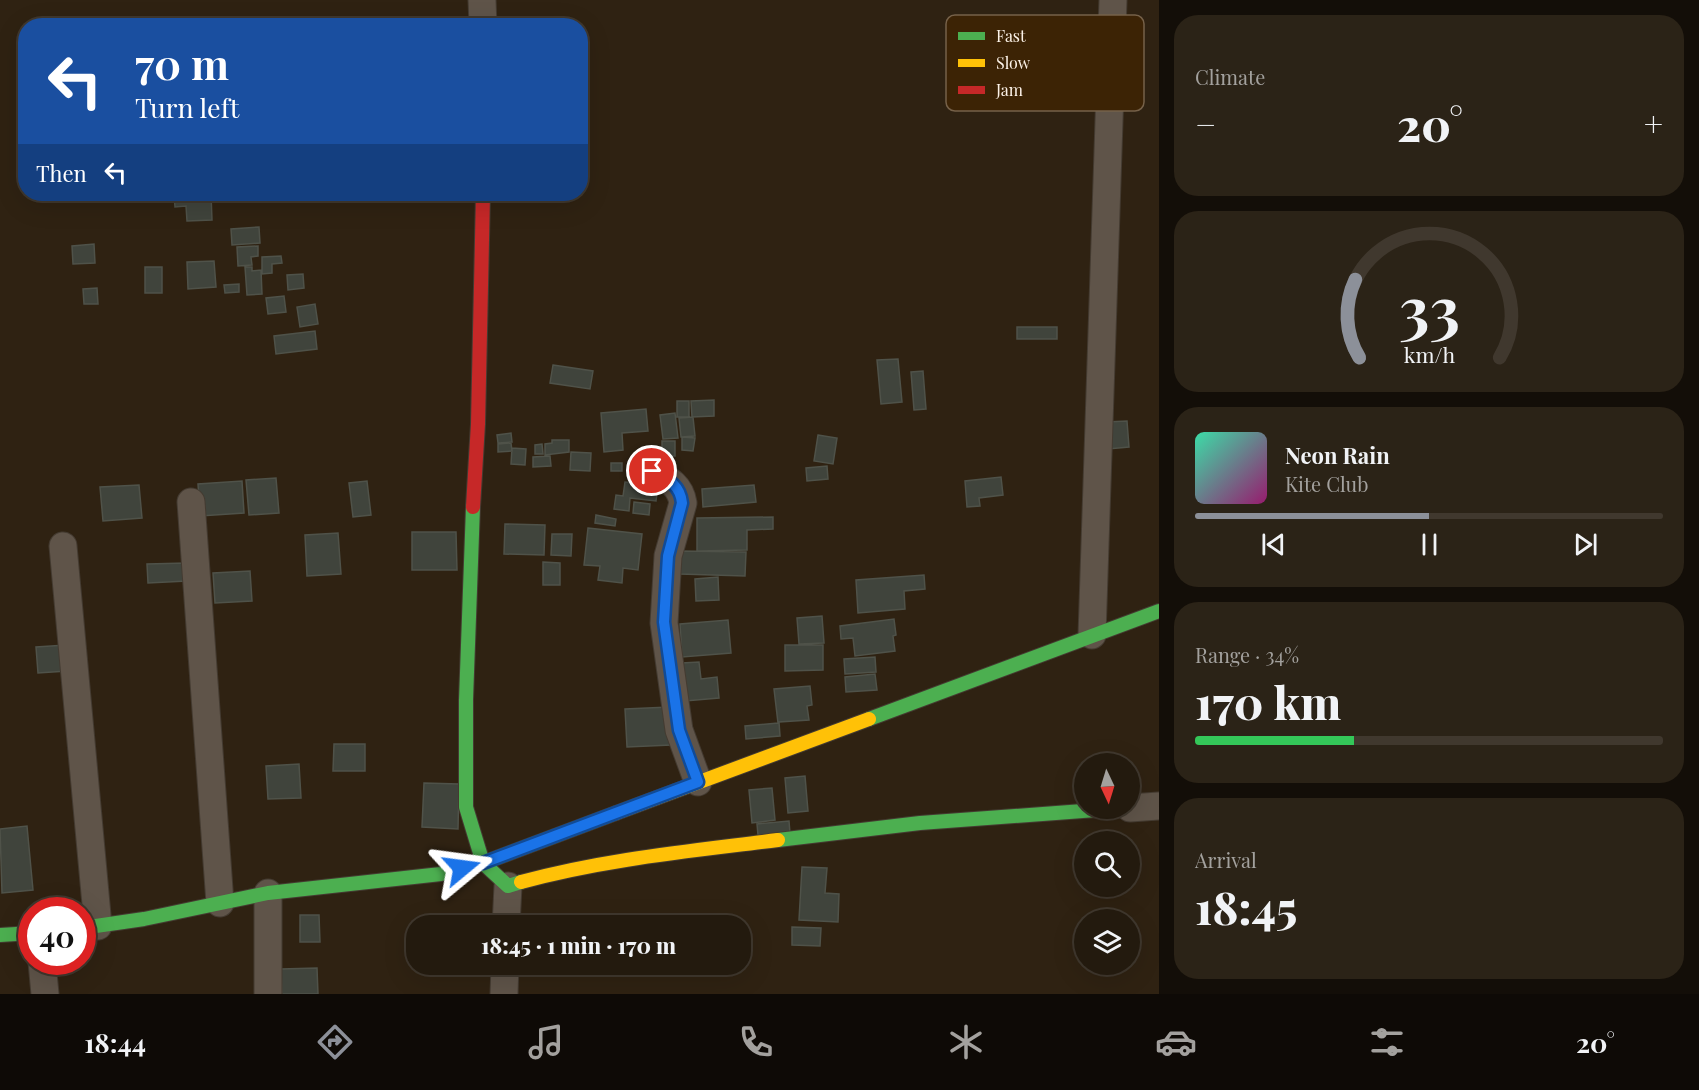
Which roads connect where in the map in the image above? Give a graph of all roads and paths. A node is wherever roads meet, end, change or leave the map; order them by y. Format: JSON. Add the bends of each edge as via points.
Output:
{"nodes":[{"id":1,"x":483,"y":0,"type":"edge"},
{"id":2,"x":1113,"y":0,"type":"edge"},
{"id":3,"x":1113,"y":15,"type":"edge"},
{"id":4,"x":483,"y":18,"type":"edge"},
{"id":5,"x":1109,"y":111,"type":"edge"},
{"id":6,"x":483,"y":201,"type":"edge"},
{"id":7,"x":652,"y":471,"type":"dead end"},
{"id":8,"x":191,"y":502,"type":"dead end"},
{"id":9,"x":63,"y":546,"type":"dead end"},
{"id":10,"x":1159,"y":611,"type":"edge"},
{"id":11,"x":1092,"y":635,"type":"junction"},
{"id":12,"x":698,"y":782,"type":"junction"},
{"id":13,"x":1159,"y":806,"type":"edge"},
{"id":14,"x":1140,"y":807,"type":"edge"},
{"id":15,"x":1074,"y":812,"type":"edge"},
{"id":16,"x":483,"y":863,"type":"junction"},
{"id":17,"x":508,"y":886,"type":"junction"},
{"id":18,"x":268,"y":893,"type":"junction"},
{"id":19,"x":88,"y":897,"type":"edge"},
{"id":20,"x":220,"y":903,"type":"junction"},
{"id":21,"x":507,"y":915,"type":"edge"},
{"id":22,"x":96,"y":926,"type":"edge"},
{"id":23,"x":18,"y":934,"type":"edge"},
{"id":24,"x":0,"y":935,"type":"edge"},
{"id":25,"x":43,"y":975,"type":"edge"},
{"id":26,"x":505,"y":975,"type":"edge"},
{"id":27,"x":45,"y":994,"type":"edge"},
{"id":28,"x":268,"y":994,"type":"edge"},
{"id":29,"x":504,"y":994,"type":"edge"}],
"edges":[{"from":1,"to":4,"type":"street"},
{"from":2,"to":3,"type":"street"},
{"from":5,"to":11,"type":"street"},
{"from":6,"to":16,"type":"street","via":[[466,807]]},
{"from":7,"to":12,"type":"street","via":[[674,483],[681,495],[668,556],[664,622],[679,730]]},
{"from":8,"to":20,"type":"street"},
{"from":9,"to":19,"type":"street"},
{"from":10,"to":11,"type":"street"},
{"from":11,"to":12,"type":"street"},
{"from":12,"to":16,"type":"street"},
{"from":13,"to":14,"type":"street"},
{"from":15,"to":17,"type":"street","via":[[920,823],[660,855],[561,871]]},
{"from":16,"to":17,"type":"street"},
{"from":16,"to":18,"type":"street","via":[[441,874]]},
{"from":17,"to":21,"type":"street"},
{"from":18,"to":20,"type":"street"},
{"from":18,"to":28,"type":"street"},
{"from":20,"to":22,"type":"street"},
{"from":23,"to":24,"type":"street"},
{"from":25,"to":27,"type":"street"},
{"from":26,"to":29,"type":"street"}]}
